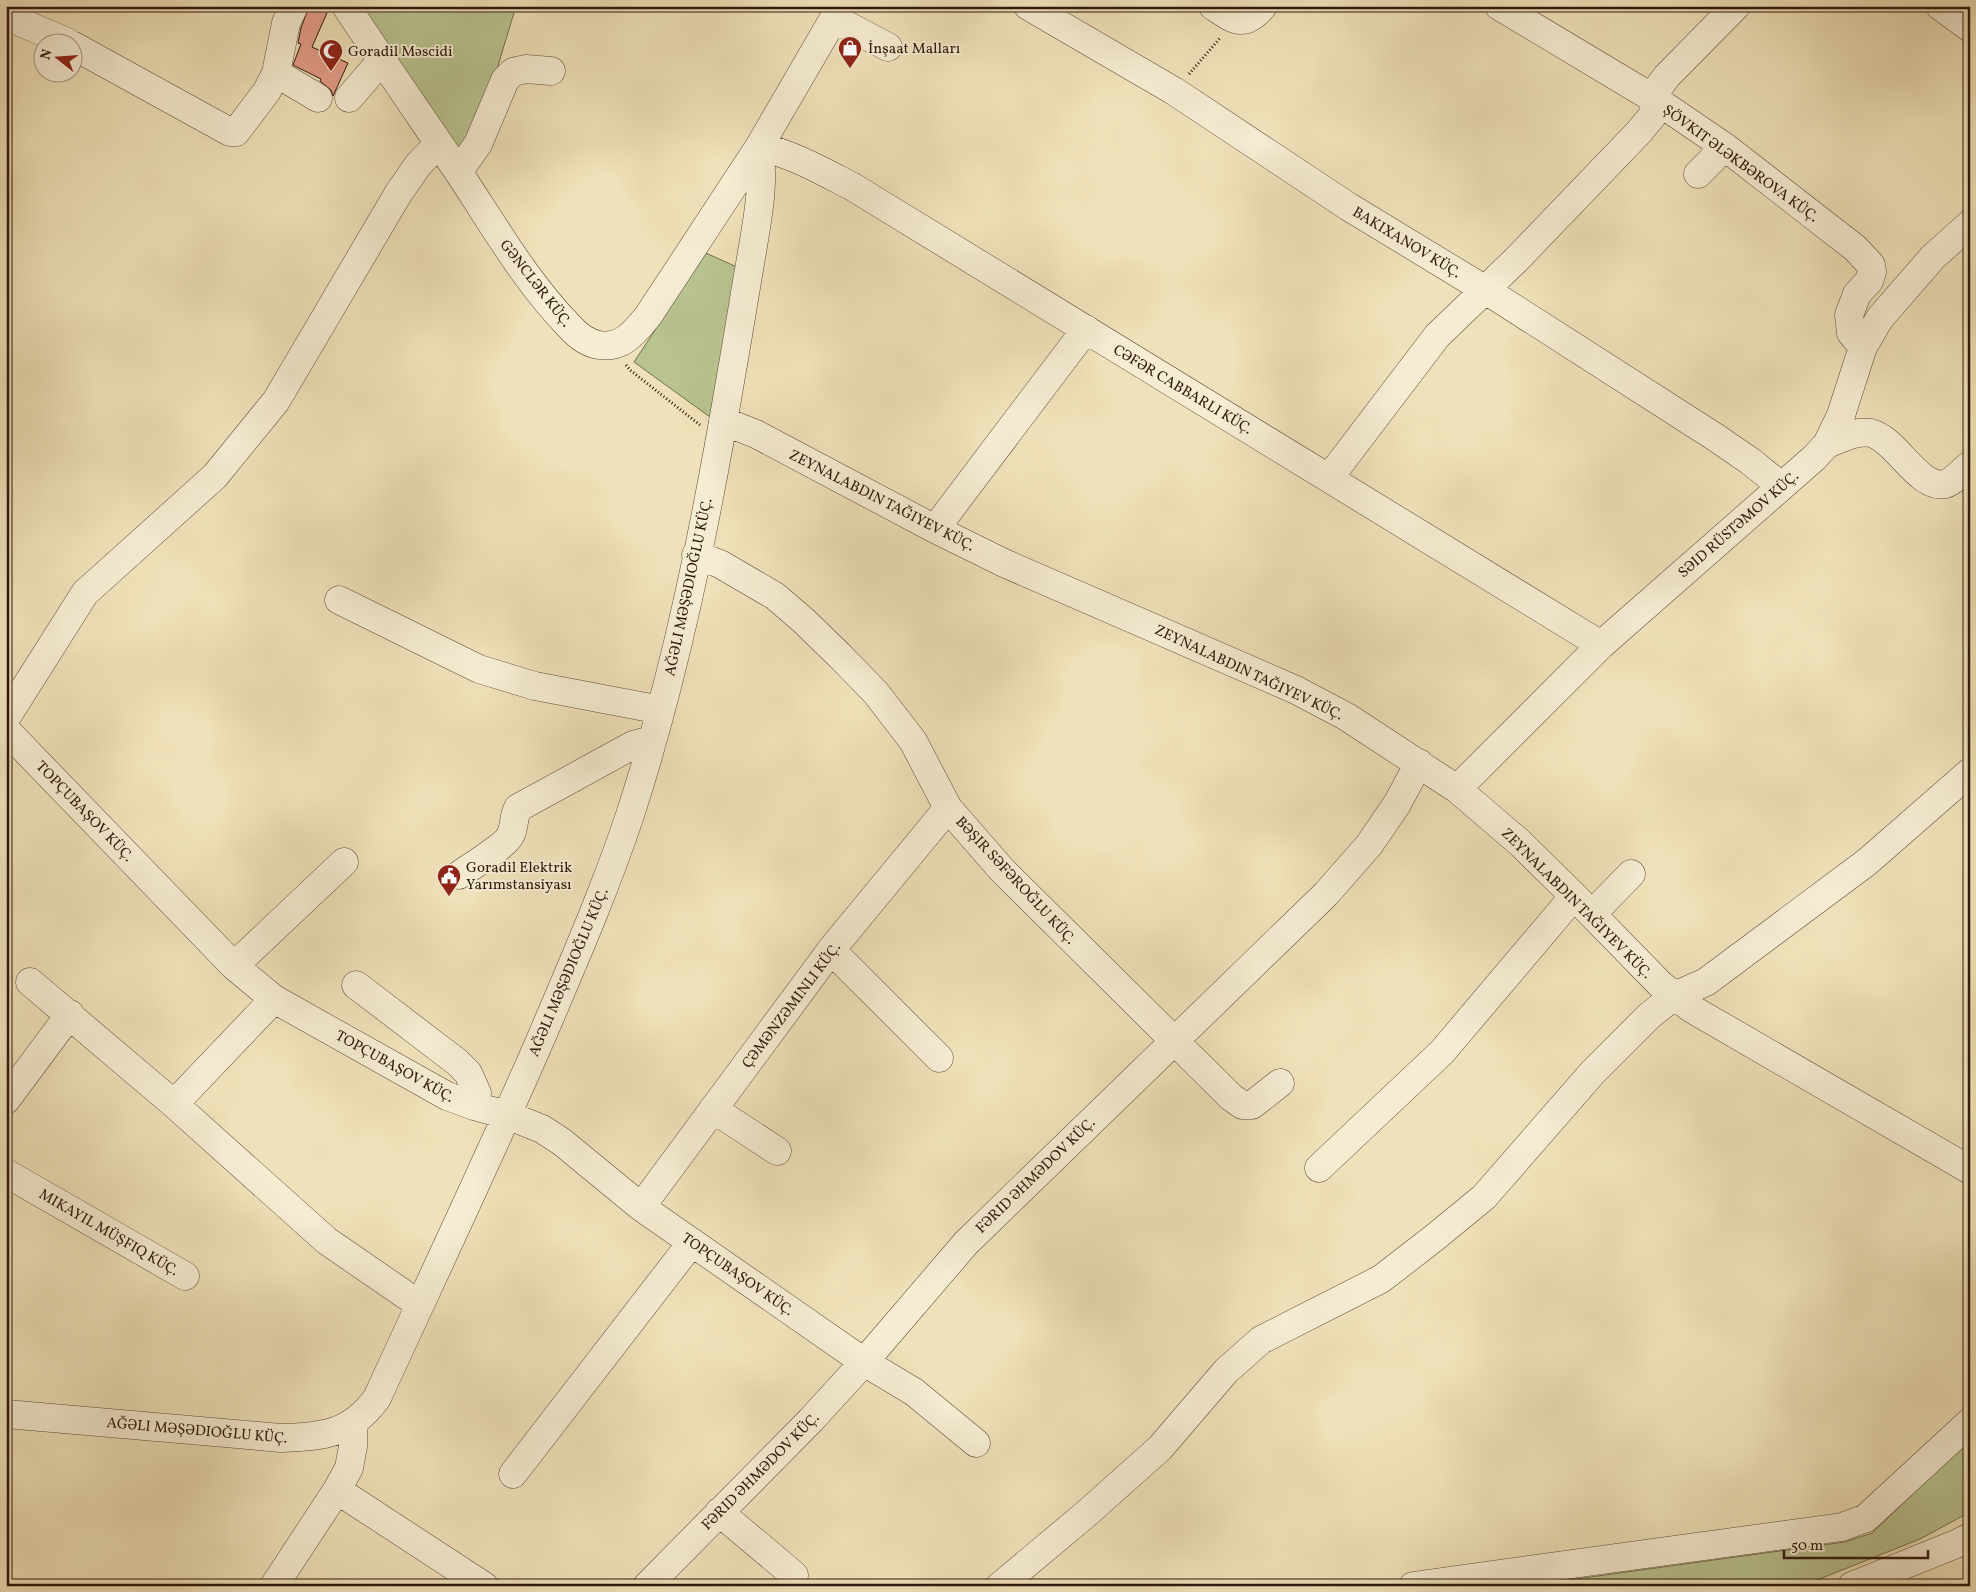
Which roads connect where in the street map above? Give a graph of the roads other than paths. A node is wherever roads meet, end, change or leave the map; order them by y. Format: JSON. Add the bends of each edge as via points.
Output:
{"nodes":[{"id":1,"x":294,"y":6,"type":"edge"},
{"id":2,"x":346,"y":6,"type":"edge"},
{"id":3,"x":1028,"y":6,"type":"edge"},
{"id":4,"x":1213,"y":6,"type":"edge"},
{"id":5,"x":1264,"y":6,"type":"edge"},
{"id":6,"x":1500,"y":6,"type":"edge"},
{"id":7,"x":1736,"y":6,"type":"edge"},
{"id":8,"x":1940,"y":6,"type":"edge"},
{"id":9,"x":838,"y":12,"type":"edge"},
{"id":10,"x":16,"y":20,"type":"edge"},
{"id":11,"x":1970,"y":28,"type":"edge"},
{"id":12,"x":44,"y":32,"type":"edge"},
{"id":13,"x":888,"y":46,"type":"dead end"},
{"id":14,"x":82,"y":51,"type":"edge"},
{"id":15,"x":382,"y":60,"type":"junction"},
{"id":16,"x":551,"y":71,"type":"dead end"},
{"id":17,"x":276,"y":73,"type":"junction"},
{"id":18,"x":318,"y":98,"type":"dead end"},
{"id":19,"x":349,"y":98,"type":"dead end"},
{"id":20,"x":1656,"y":100,"type":"junction"},
{"id":21,"x":438,"y":144,"type":"junction"},
{"id":22,"x":759,"y":147,"type":"junction"},
{"id":23,"x":1725,"y":147,"type":"junction"},
{"id":24,"x":458,"y":172,"type":"junction"},
{"id":25,"x":1698,"y":174,"type":"dead end"},
{"id":26,"x":1970,"y":224,"type":"edge"},
{"id":27,"x":1484,"y":289,"type":"junction"},
{"id":28,"x":1086,"y":329,"type":"junction"},
{"id":29,"x":1863,"y":346,"type":"junction"},
{"id":30,"x":722,"y":425,"type":"junction"},
{"id":31,"x":1827,"y":444,"type":"junction"},
{"id":32,"x":1970,"y":465,"type":"edge"},
{"id":33,"x":1329,"y":478,"type":"junction"},
{"id":34,"x":1781,"y":486,"type":"junction"},
{"id":35,"x":935,"y":529,"type":"junction"},
{"id":36,"x":696,"y":555,"type":"junction"},
{"id":37,"x":339,"y":600,"type":"dead end"},
{"id":38,"x":1601,"y":645,"type":"junction"},
{"id":39,"x":661,"y":710,"type":"junction"},
{"id":40,"x":6,"y":718,"type":"edge"},
{"id":41,"x":6,"y":730,"type":"edge"},
{"id":42,"x":652,"y":742,"type":"junction"},
{"id":43,"x":1419,"y":763,"type":"junction"},
{"id":44,"x":1970,"y":772,"type":"edge"},
{"id":45,"x":1456,"y":789,"type":"junction"},
{"id":46,"x":948,"y":808,"type":"junction"},
{"id":47,"x":344,"y":862,"type":"dead end"},
{"id":48,"x":1631,"y":874,"type":"dead end"},
{"id":49,"x":459,"y":875,"type":"dead end"},
{"id":50,"x":1583,"y":905,"type":"junction"},
{"id":51,"x":831,"y":950,"type":"junction"},
{"id":52,"x":234,"y":966,"type":"junction"},
{"id":53,"x":30,"y":982,"type":"dead end"},
{"id":54,"x":356,"y":985,"type":"dead end"},
{"id":55,"x":1674,"y":996,"type":"junction"},
{"id":56,"x":274,"y":999,"type":"junction"},
{"id":57,"x":70,"y":1014,"type":"junction"},
{"id":58,"x":1173,"y":1040,"type":"junction"},
{"id":59,"x":939,"y":1058,"type":"dead end"},
{"id":60,"x":1280,"y":1083,"type":"dead end"},
{"id":61,"x":6,"y":1100,"type":"edge"},
{"id":62,"x":174,"y":1104,"type":"junction"},
{"id":63,"x":474,"y":1106,"type":"junction"},
{"id":64,"x":713,"y":1109,"type":"junction"},
{"id":65,"x":508,"y":1115,"type":"junction"},
{"id":66,"x":777,"y":1151,"type":"dead end"},
{"id":67,"x":1319,"y":1168,"type":"dead end"},
{"id":68,"x":1970,"y":1170,"type":"edge"},
{"id":69,"x":6,"y":1173,"type":"edge"},
{"id":70,"x":641,"y":1207,"type":"junction"},
{"id":71,"x":692,"y":1242,"type":"junction"},
{"id":72,"x":185,"y":1276,"type":"dead end"},
{"id":73,"x":420,"y":1305,"type":"junction"},
{"id":74,"x":864,"y":1362,"type":"junction"},
{"id":75,"x":6,"y":1414,"type":"edge"},
{"id":76,"x":1970,"y":1422,"type":"edge"},
{"id":77,"x":353,"y":1423,"type":"junction"},
{"id":78,"x":976,"y":1443,"type":"dead end"},
{"id":79,"x":513,"y":1474,"type":"dead end"},
{"id":80,"x":337,"y":1490,"type":"junction"},
{"id":81,"x":718,"y":1512,"type":"junction"},
{"id":82,"x":1970,"y":1537,"type":"edge"},
{"id":83,"x":794,"y":1575,"type":"dead end"},
{"id":84,"x":274,"y":1586,"type":"edge"},
{"id":85,"x":484,"y":1586,"type":"edge"},
{"id":86,"x":647,"y":1586,"type":"edge"},
{"id":87,"x":1000,"y":1586,"type":"edge"},
{"id":88,"x":1413,"y":1586,"type":"edge"},
{"id":89,"x":1852,"y":1586,"type":"edge"}],
"edges":[{"from":1,"to":17,"type":"street","via":[[286,23]]},
{"from":2,"to":15,"type":"street","name":"GƏNCLƏR KÜÇ."},
{"from":3,"to":27,"type":"street","via":[[1174,91],[1349,207]]},
{"from":4,"to":5,"type":"street","via":[[1236,20],[1254,17]]},
{"from":6,"to":20,"type":"street"},
{"from":7,"to":20,"type":"street","via":[[1667,76],[1658,88]]},
{"from":8,"to":11,"type":"street"},
{"from":9,"to":13,"type":"street"},
{"from":9,"to":22,"type":"street"},
{"from":10,"to":12,"type":"street"},
{"from":14,"to":17,"type":"street","via":[[230,132],[236,132],[267,91]]},
{"from":15,"to":19,"type":"street"},
{"from":15,"to":21,"type":"street","name":"GƏNCLƏR KÜÇ."},
{"from":16,"to":24,"type":"street","via":[[526,69],[513,72],[505,80],[478,144]]},
{"from":17,"to":18,"type":"street"},
{"from":20,"to":23,"type":"street"},
{"from":20,"to":27,"type":"street","via":[[1653,115],[1639,132]]},
{"from":21,"to":24,"type":"street","name":"GƏNCLƏR KÜÇ."},
{"from":21,"to":40,"type":"street","via":[[398,194],[276,401],[216,476],[85,593]]},
{"from":22,"to":24,"type":"street","name":"GƏNCLƏR KÜÇ.","via":[[648,316],[632,335],[610,345],[598,345],[583,339],[570,328],[527,275]]},
{"from":22,"to":28,"type":"street","via":[[795,157],[853,187]]},
{"from":22,"to":30,"type":"street","name":"AĞƏLI MƏŞƏDIOĞLU KÜÇ.","via":[[763,170],[760,207]]},
{"from":23,"to":25,"type":"street"},
{"from":23,"to":29,"type":"street","via":[[1854,248],[1871,265],[1870,281],[1857,294],[1849,315],[1851,333]]},
{"from":26,"to":29,"type":"street","name":"SƏID RÜSTƏMOV KÜÇ.","via":[[1933,257],[1880,318]]},
{"from":27,"to":33,"type":"street","via":[[1437,336]]},
{"from":27,"to":34,"type":"street","via":[[1715,437]]},
{"from":28,"to":33,"type":"street"},
{"from":28,"to":35,"type":"street"},
{"from":29,"to":31,"type":"street","name":"SƏID RÜSTƏMOV KÜÇ.","via":[[1841,415]]},
{"from":30,"to":35,"type":"street","via":[[756,434]]},
{"from":30,"to":36,"type":"street","name":"AĞƏLI MƏŞƏDIOĞLU KÜÇ."},
{"from":31,"to":32,"type":"street","via":[[1857,432],[1872,433],[1935,484],[1947,484]]},
{"from":31,"to":34,"type":"street","name":"SƏID RÜSTƏMOV KÜÇ."},
{"from":33,"to":38,"type":"street"},
{"from":34,"to":38,"type":"street","name":"SƏID RÜSTƏMOV KÜÇ."},
{"from":35,"to":43,"type":"street","via":[[1296,690],[1347,717]]},
{"from":36,"to":39,"type":"street","name":"AĞƏLI MƏŞƏDIOĞLU KÜÇ."},
{"from":36,"to":46,"type":"street","name":"BƏŞIR SƏFƏROĞLU KÜÇ.","via":[[720,564],[775,596],[841,657],[913,741]]},
{"from":37,"to":39,"type":"street","via":[[479,669],[535,686]]},
{"from":38,"to":45,"type":"street","name":"SƏID RÜSTƏMOV KÜÇ."},
{"from":39,"to":42,"type":"street","name":"AĞƏLI MƏŞƏDIOĞLU KÜÇ."},
{"from":41,"to":52,"type":"street","name":"TOPÇUBAŞOV KÜÇ."},
{"from":42,"to":49,"type":"street","via":[[633,745],[518,808],[513,816],[511,836]]},
{"from":42,"to":65,"type":"street","name":"AĞƏLI MƏŞƏDIOĞLU KÜÇ.","via":[[601,893]]},
{"from":43,"to":45,"type":"street"},
{"from":43,"to":58,"type":"street","name":"FƏRID ƏHMƏDOV KÜÇ.","via":[[1397,804],[1369,845],[1332,887]]},
{"from":44,"to":55,"type":"street","via":[[1867,862],[1706,982]]},
{"from":45,"to":50,"type":"street","via":[[1519,842]]},
{"from":46,"to":51,"type":"street","name":"ÇƏMƏNZƏMINLI KÜÇ."},
{"from":46,"to":58,"type":"street","name":"BƏŞIR SƏFƏROĞLU KÜÇ.","via":[[1002,870]]},
{"from":47,"to":52,"type":"street"},
{"from":48,"to":50,"type":"street"},
{"from":50,"to":55,"type":"street"},
{"from":50,"to":67,"type":"street","via":[[1442,1052]]},
{"from":51,"to":59,"type":"street"},
{"from":51,"to":64,"type":"street","name":"ÇƏMƏNZƏMINLI KÜÇ."},
{"from":52,"to":56,"type":"street","name":"TOPÇUBAŞOV KÜÇ."},
{"from":53,"to":57,"type":"street"},
{"from":54,"to":63,"type":"street","via":[[468,1073],[477,1093]]},
{"from":55,"to":68,"type":"street"},
{"from":55,"to":87,"type":"street","via":[[1649,1016],[1593,1072],[1484,1196],[1381,1279],[1261,1340],[1226,1371],[1160,1448]]},
{"from":56,"to":62,"type":"street"},
{"from":56,"to":63,"type":"street","name":"TOPÇUBAŞOV KÜÇ.","via":[[446,1096]]},
{"from":57,"to":61,"type":"street"},
{"from":57,"to":62,"type":"street"},
{"from":58,"to":60,"type":"street","name":"BƏŞIR SƏFƏROĞLU KÜÇ.","via":[[1242,1105],[1252,1105]]},
{"from":58,"to":74,"type":"street","name":"FƏRID ƏHMƏDOV KÜÇ.","via":[[966,1243]]},
{"from":62,"to":73,"type":"street","via":[[326,1241]]},
{"from":63,"to":65,"type":"street","name":"TOPÇUBAŞOV KÜÇ."},
{"from":64,"to":66,"type":"street"},
{"from":64,"to":70,"type":"street","name":"ÇƏMƏNZƏMINLI KÜÇ."},
{"from":65,"to":70,"type":"street","name":"TOPÇUBAŞOV KÜÇ.","via":[[542,1129],[562,1142]]},
{"from":65,"to":73,"type":"street","name":"AĞƏLI MƏŞƏDIOĞLU KÜÇ."},
{"from":69,"to":72,"type":"street"},
{"from":70,"to":71,"type":"street","name":"TOPÇUBAŞOV KÜÇ."},
{"from":71,"to":74,"type":"street","name":"TOPÇUBAŞOV KÜÇ."},
{"from":71,"to":79,"type":"street"},
{"from":73,"to":77,"type":"street","name":"AĞƏLI MƏŞƏDIOĞLU KÜÇ.","via":[[377,1398],[366,1414]]},
{"from":74,"to":78,"type":"street","name":"TOPÇUBAŞOV KÜÇ.","via":[[914,1392]]},
{"from":74,"to":81,"type":"street","name":"FƏRID ƏHMƏDOV KÜÇ."},
{"from":75,"to":77,"type":"street","name":"AĞƏLI MƏŞƏDIOĞLU KÜÇ.","via":[[281,1438],[312,1437]]},
{"from":76,"to":88,"type":"street","via":[[1866,1518],[1842,1528]]},
{"from":77,"to":80,"type":"street","via":[[349,1468]]},
{"from":80,"to":84,"type":"street"},
{"from":80,"to":85,"type":"street"},
{"from":81,"to":83,"type":"street"},
{"from":81,"to":86,"type":"street","name":"FƏRID ƏHMƏDOV KÜÇ."},
{"from":82,"to":89,"type":"street"}]}
